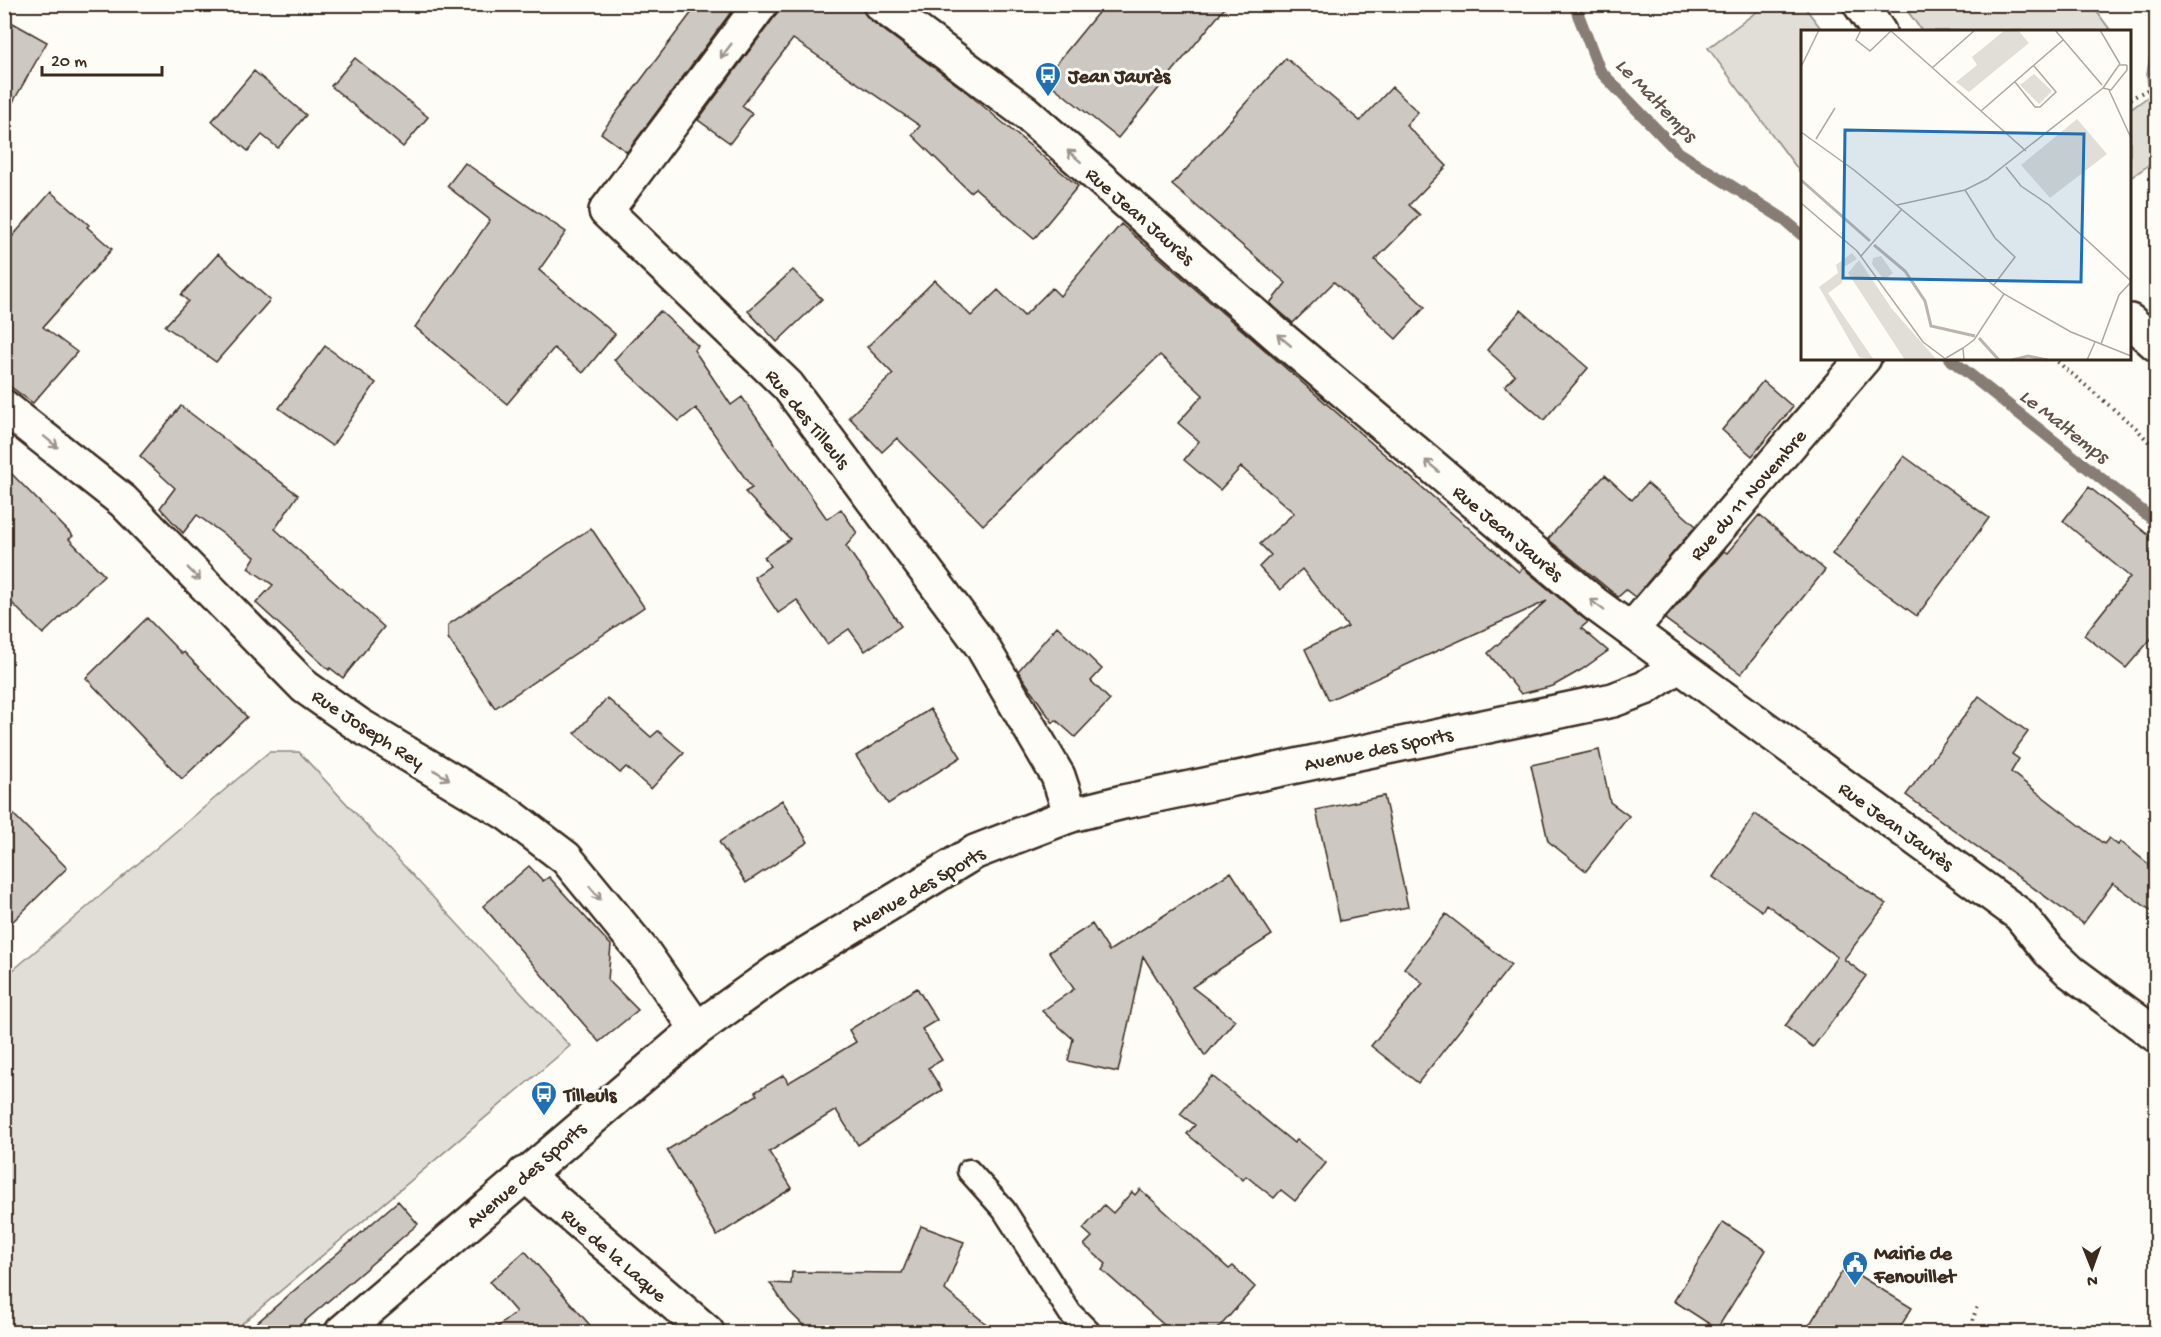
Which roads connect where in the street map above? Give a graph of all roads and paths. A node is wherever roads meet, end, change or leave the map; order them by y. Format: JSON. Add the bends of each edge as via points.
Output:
{"nodes":[{"id":1,"x":761,"y":4,"type":"edge"},
{"id":2,"x":880,"y":4,"type":"edge"},
{"id":3,"x":1860,"y":4,"type":"edge"},
{"id":4,"x":1878,"y":30,"type":"edge"},
{"id":5,"x":2157,"y":85,"type":"edge"},
{"id":6,"x":2131,"y":98,"type":"edge"},
{"id":7,"x":2131,"y":322,"type":"edge"},
{"id":8,"x":2157,"y":344,"type":"edge"},
{"id":9,"x":1862,"y":360,"type":"edge"},
{"id":10,"x":2056,"y":360,"type":"edge"},
{"id":11,"x":4,"y":407,"type":"edge"},
{"id":12,"x":2157,"y":450,"type":"edge"},
{"id":13,"x":1631,"y":630,"type":"junction"},
{"id":14,"x":1678,"y":665,"type":"junction"},
{"id":15,"x":1071,"y":814,"type":"junction"},
{"id":16,"x":698,"y":1029,"type":"junction"},
{"id":17,"x":2157,"y":1035,"type":"edge"},
{"id":18,"x":969,"y":1171,"type":"dead end"},
{"id":19,"x":524,"y":1174,"type":"junction"},
{"id":20,"x":1977,"y":1306,"type":"dead end"},
{"id":21,"x":342,"y":1332,"type":"edge"},
{"id":22,"x":707,"y":1332,"type":"edge"},
{"id":23,"x":1089,"y":1332,"type":"edge"},
{"id":24,"x":1969,"y":1332,"type":"edge"}],
"edges":[{"from":1,"to":15,"type":"main road","name":"Rue des Tilleuls","one_way":true,"via":[[606,211],[788,386],[982,646],[1058,776]]},
{"from":13,"to":2,"type":"main road","name":"Rue Jean Jaurès","one_way":true,"via":[[1275,333],[1025,112]]},
{"from":3,"to":4,"type":"main road"},
{"from":5,"to":6,"type":"path"},
{"from":7,"to":8,"type":"main road"},
{"from":9,"to":13,"type":"main road","name":"Rue du 11 Novembre"},
{"from":10,"to":12,"type":"path"},
{"from":11,"to":16,"type":"main road","name":"Rue Joseph Rey","one_way":true,"via":[[123,501],[305,687],[359,725],[508,814],[566,858],[644,953]]},
{"from":13,"to":14,"type":"main road","name":"Rue Jean Jaurès"},
{"from":14,"to":15,"type":"main road","name":"Avenue des Sports","via":[[1645,688],[1613,700]]},
{"from":14,"to":17,"type":"main road","name":"Rue Jean Jaurès","via":[[2020,915],[2071,972]]},
{"from":15,"to":16,"type":"main road","name":"Avenue des Sports","via":[[975,852],[778,971]]},
{"from":16,"to":19,"type":"main road","name":"Avenue des Sports"},
{"from":18,"to":23,"type":"lane","via":[[1004,1210],[1070,1313]]},
{"from":19,"to":21,"type":"main road","name":"Avenue des Sports"},
{"from":19,"to":22,"type":"main road","name":"Rue de la Laque"},
{"from":20,"to":24,"type":"path"}]}
